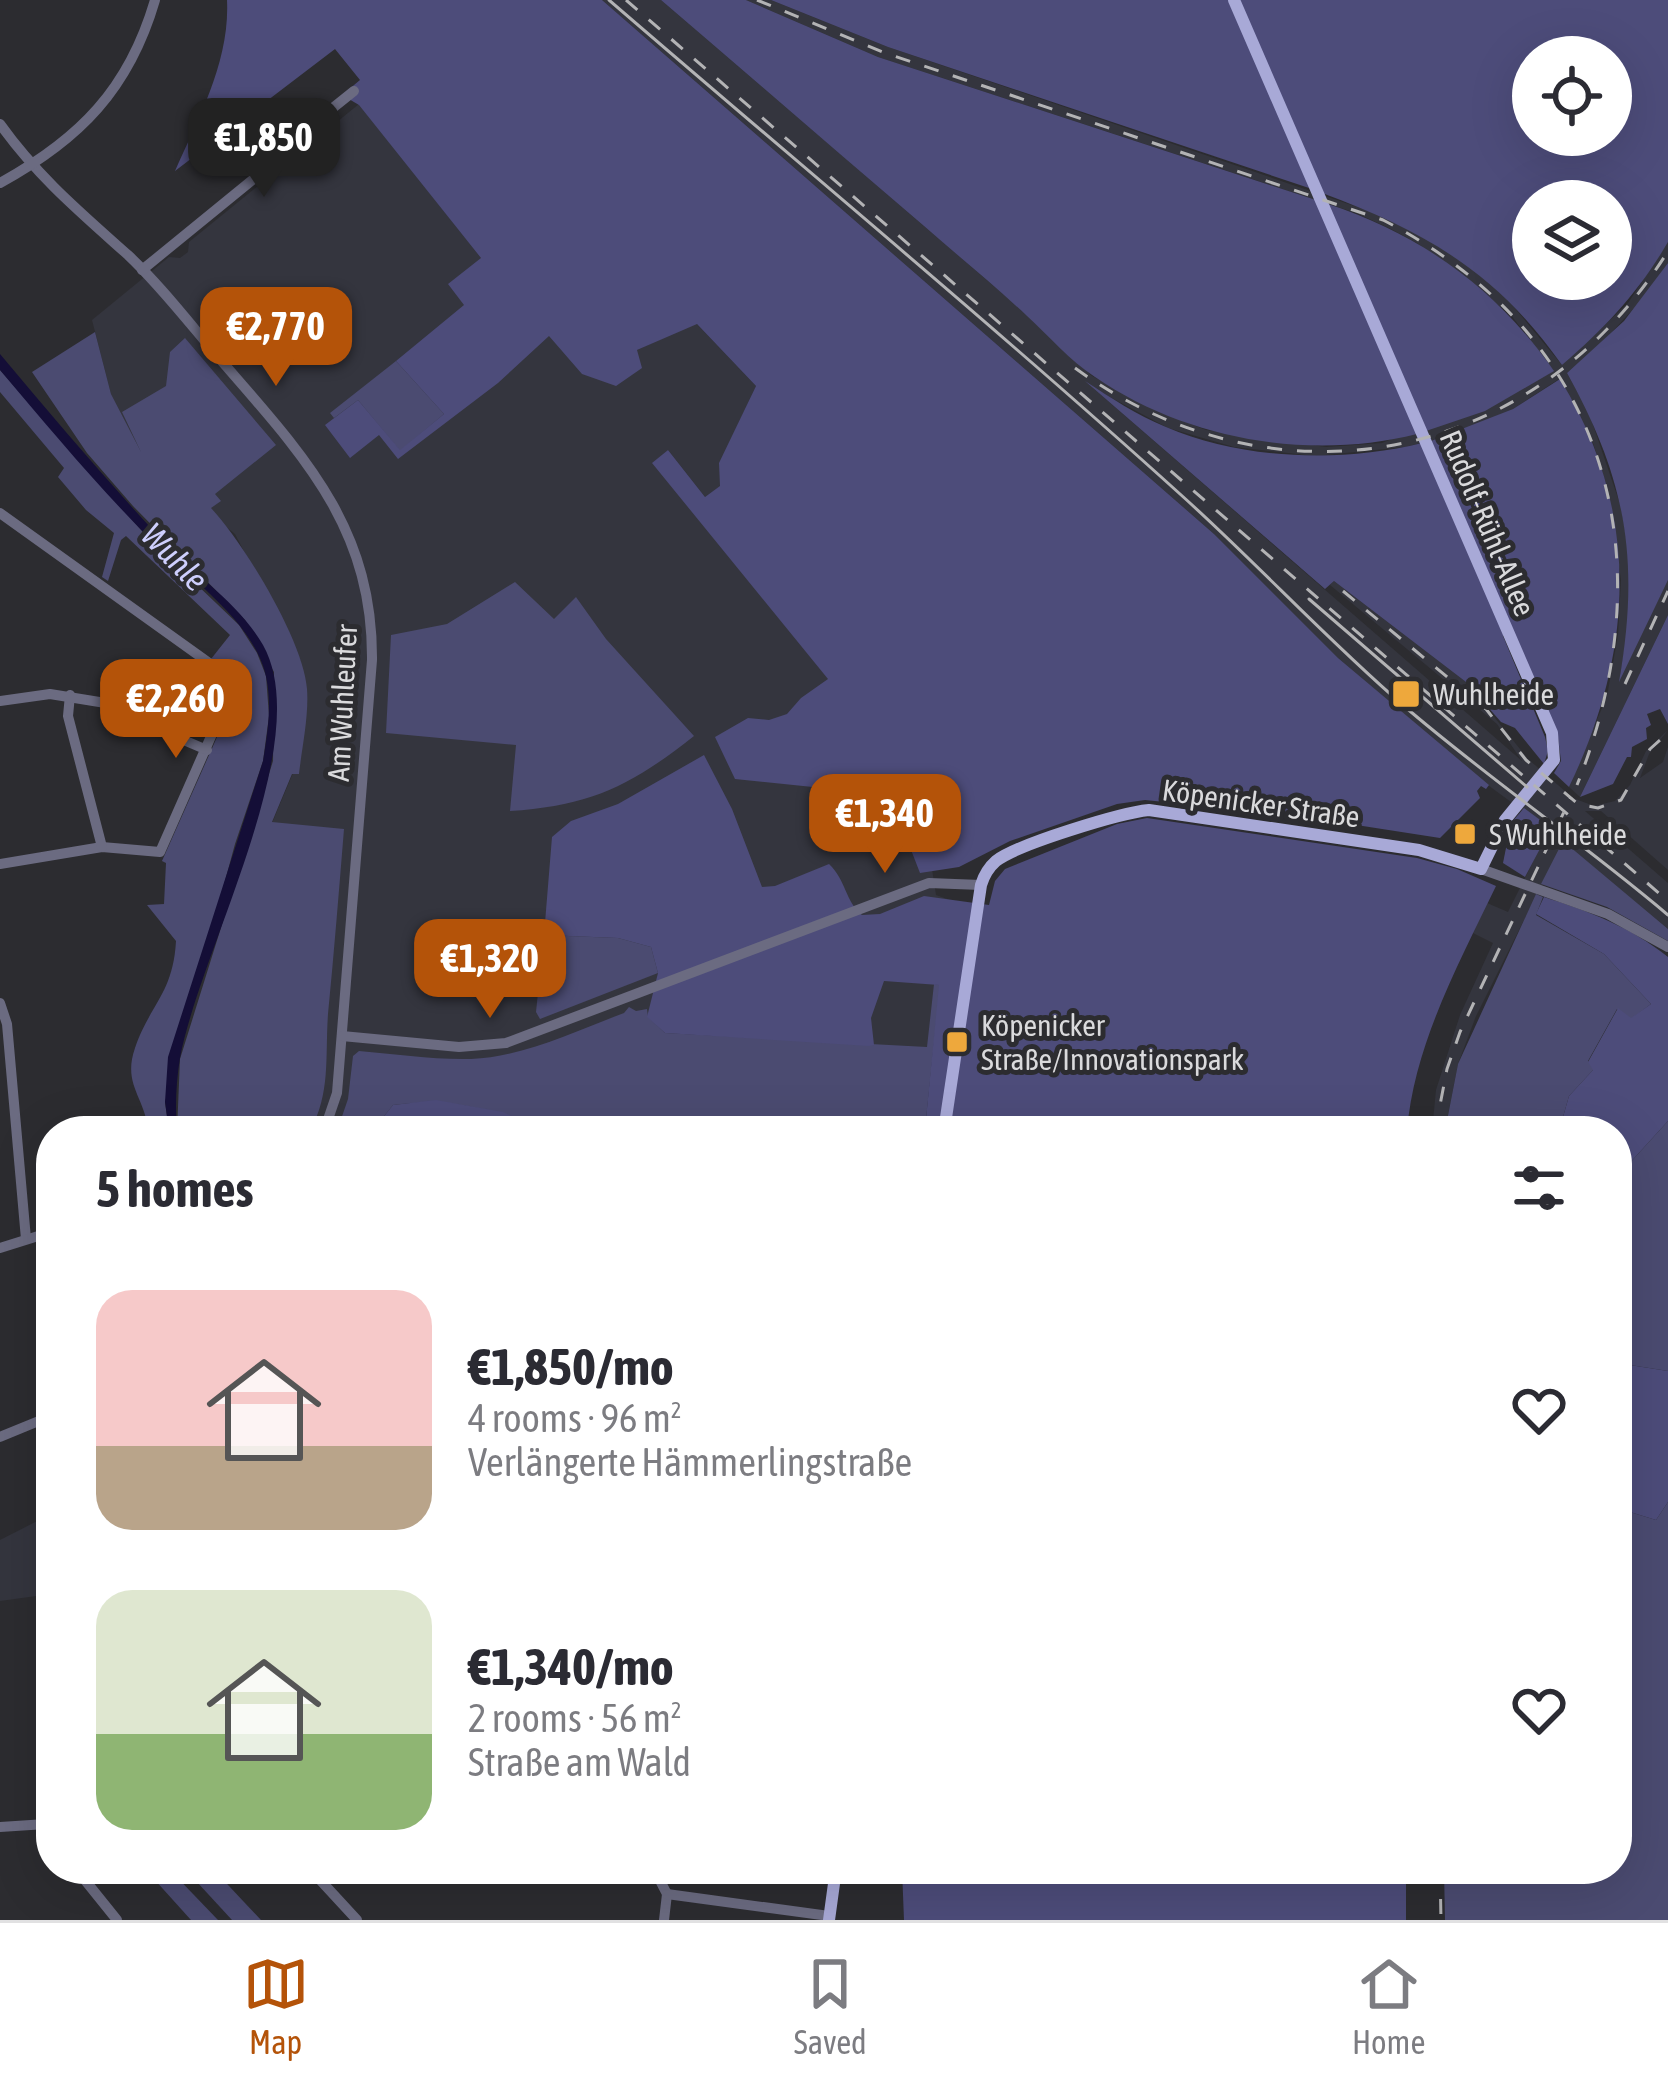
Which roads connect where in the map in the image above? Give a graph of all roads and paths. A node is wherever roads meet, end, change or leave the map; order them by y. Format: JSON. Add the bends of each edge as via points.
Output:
{"nodes":[{"id":1,"x":155,"y":0,"type":"edge"},
{"id":2,"x":1234,"y":0,"type":"edge"},
{"id":3,"x":354,"y":91,"type":"dead end"},
{"id":4,"x":0,"y":124,"type":"edge"},
{"id":5,"x":30,"y":166,"type":"junction"},
{"id":6,"x":0,"y":183,"type":"edge"},
{"id":7,"x":145,"y":273,"type":"junction"},
{"id":8,"x":0,"y":513,"type":"edge"},
{"id":9,"x":70,"y":695,"type":"junction"},
{"id":10,"x":0,"y":701,"type":"edge"},
{"id":11,"x":207,"y":750,"type":"junction"},
{"id":12,"x":102,"y":847,"type":"junction"},
{"id":13,"x":0,"y":864,"type":"edge"},
{"id":14,"x":1481,"y":869,"type":"junction"},
{"id":15,"x":981,"y":885,"type":"junction"},
{"id":16,"x":1668,"y":947,"type":"edge"},
{"id":17,"x":0,"y":1003,"type":"edge"},
{"id":18,"x":342,"y":1036,"type":"junction"},
{"id":19,"x":329,"y":1116,"type":"edge"},
{"id":20,"x":946,"y":1116,"type":"edge"},
{"id":21,"x":36,"y":1236,"type":"edge"},
{"id":22,"x":26,"y":1239,"type":"junction"},
{"id":23,"x":0,"y":1248,"type":"edge"},
{"id":24,"x":36,"y":1422,"type":"edge"},
{"id":25,"x":0,"y":1437,"type":"edge"},
{"id":26,"x":36,"y":1825,"type":"edge"},
{"id":27,"x":0,"y":1827,"type":"edge"},
{"id":28,"x":88,"y":1884,"type":"edge"},
{"id":29,"x":324,"y":1884,"type":"edge"},
{"id":30,"x":662,"y":1884,"type":"edge"},
{"id":31,"x":834,"y":1884,"type":"edge"},
{"id":32,"x":667,"y":1894,"type":"junction"},
{"id":33,"x":829,"y":1918,"type":"edge"},
{"id":34,"x":118,"y":1920,"type":"edge"},
{"id":35,"x":358,"y":1920,"type":"edge"},
{"id":36,"x":664,"y":1920,"type":"edge"}],
"edges":[{"from":1,"to":5,"type":"street","via":[[134,57],[104,105]]},
{"from":2,"to":14,"type":"main road","name":"Rudolf-Rühl-Allee","via":[[1552,733],[1547,770],[1504,820]]},
{"from":3,"to":7,"type":"street"},
{"from":4,"to":5,"type":"street","name":"Am Wuhleufer"},
{"from":5,"to":6,"type":"street"},
{"from":5,"to":7,"type":"street","name":"Am Wuhleufer"},
{"from":7,"to":18,"type":"street","name":"Am Wuhleufer","via":[[327,490],[362,565],[372,660]]},
{"from":8,"to":11,"type":"street","via":[[230,680]]},
{"from":9,"to":10,"type":"street"},
{"from":9,"to":11,"type":"street","via":[[124,706]]},
{"from":9,"to":12,"type":"street","via":[[68,716]]},
{"from":11,"to":12,"type":"street","via":[[160,852]]},
{"from":12,"to":13,"type":"street"},
{"from":14,"to":15,"type":"main road","name":"Köpenicker Straße","via":[[1419,850],[1149,810],[1004,856]]},
{"from":14,"to":16,"type":"street","via":[[1608,914]]},
{"from":15,"to":18,"type":"street","via":[[934,882],[506,1043],[459,1047]]},
{"from":15,"to":20,"type":"main road"},
{"from":17,"to":22,"type":"street"},
{"from":18,"to":19,"type":"street","name":"Am Wuhleufer"},
{"from":21,"to":22,"type":"street"},
{"from":22,"to":23,"type":"street"},
{"from":24,"to":25,"type":"street"},
{"from":26,"to":27,"type":"street"},
{"from":28,"to":34,"type":"street"},
{"from":29,"to":35,"type":"street"},
{"from":30,"to":32,"type":"street"},
{"from":31,"to":33,"type":"main road"},
{"from":32,"to":33,"type":"street"},
{"from":32,"to":36,"type":"street"}]}
